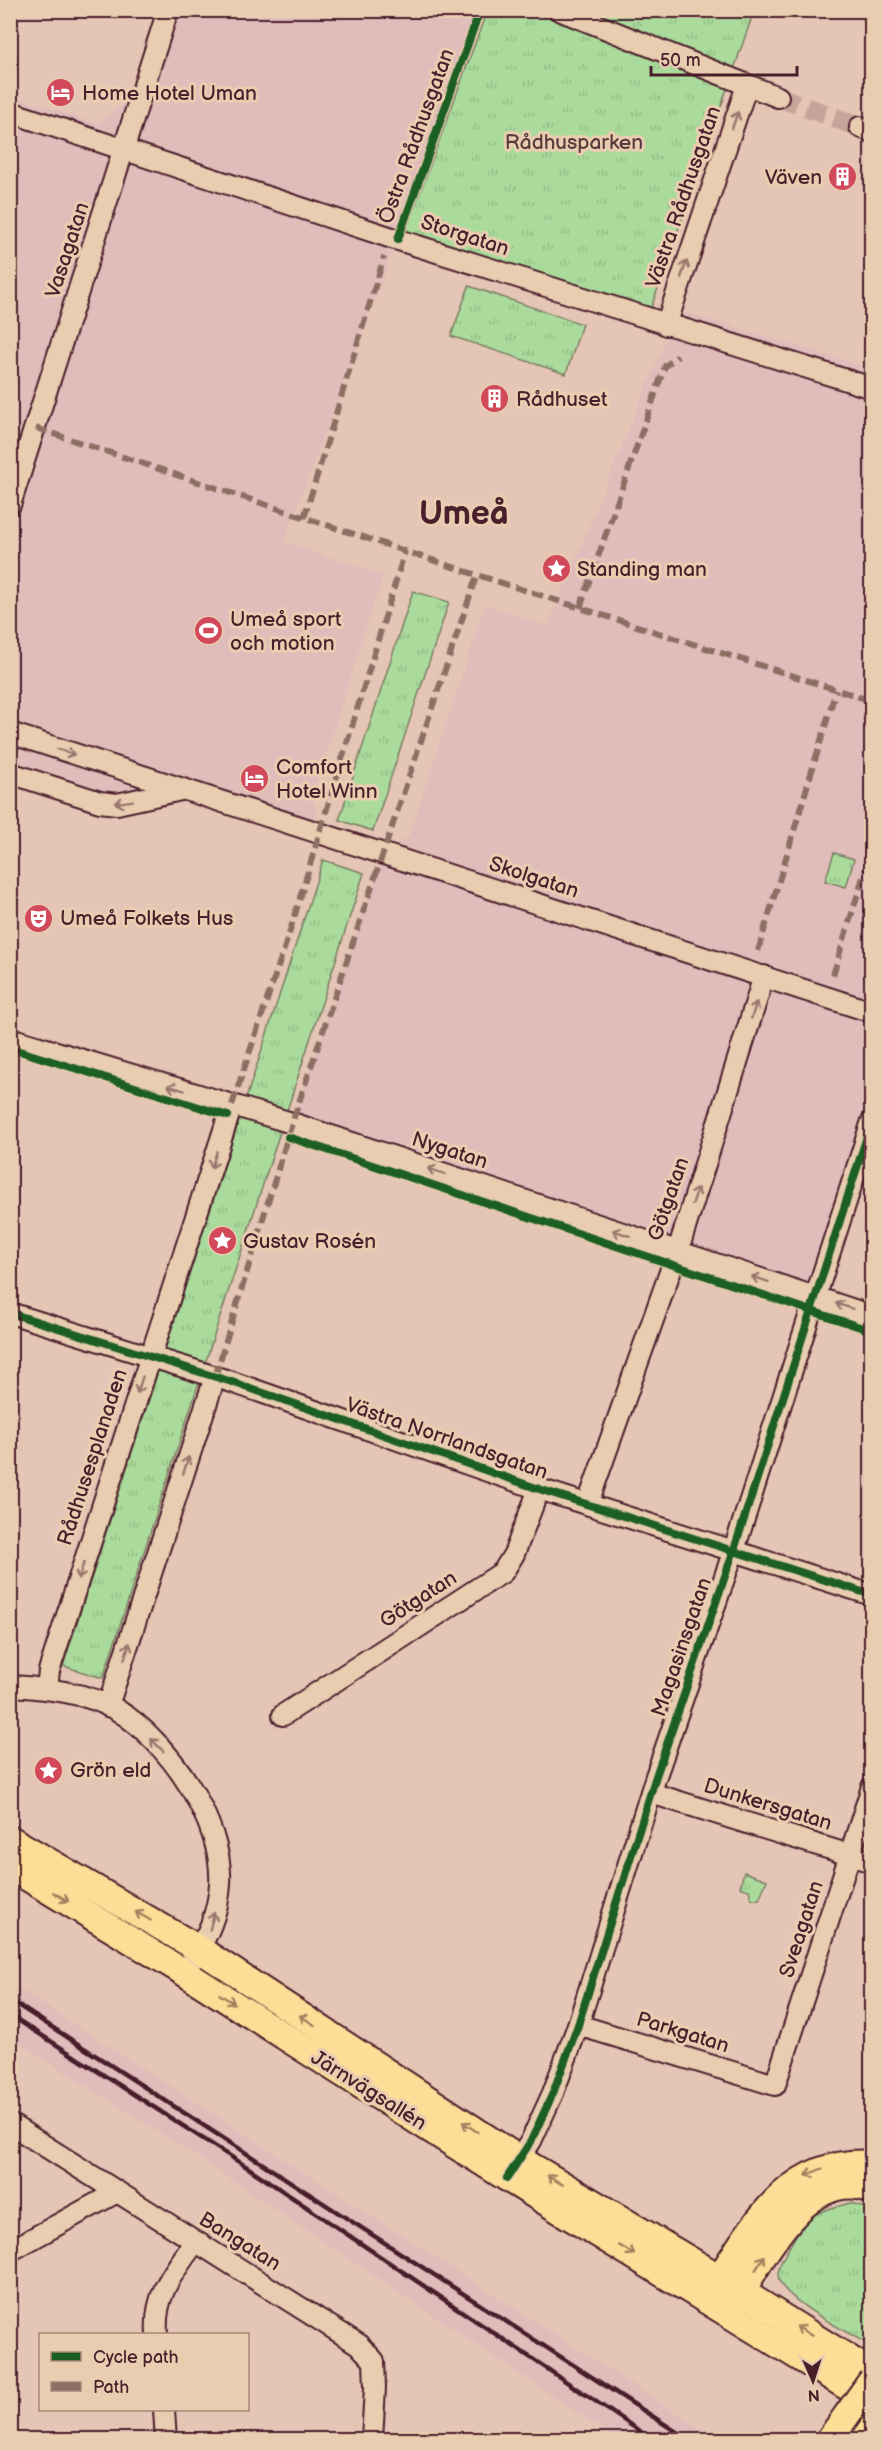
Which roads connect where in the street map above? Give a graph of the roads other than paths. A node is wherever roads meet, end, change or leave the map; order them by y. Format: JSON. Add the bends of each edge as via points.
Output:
{"nodes":[{"id":1,"x":168,"y":10,"type":"edge"},
{"id":2,"x":559,"y":10,"type":"edge"},
{"id":3,"x":747,"y":85,"type":"junction"},
{"id":4,"x":778,"y":97,"type":"tunnel mouth"},
{"id":5,"x":10,"y":112,"type":"edge"},
{"id":6,"x":124,"y":150,"type":"junction"},
{"id":7,"x":666,"y":325,"type":"junction"},
{"id":8,"x":872,"y":388,"type":"edge"},
{"id":9,"x":10,"y":505,"type":"edge"},
{"id":10,"x":10,"y":733,"type":"edge"},
{"id":11,"x":10,"y":773,"type":"edge"},
{"id":12,"x":181,"y":790,"type":"junction"},
{"id":13,"x":764,"y":976,"type":"junction"},
{"id":14,"x":872,"y":1012,"type":"edge"},
{"id":15,"x":10,"y":1038,"type":"edge"},
{"id":16,"x":232,"y":1105,"type":"junction"},
{"id":17,"x":872,"y":1121,"type":"edge"},
{"id":18,"x":676,"y":1251,"type":"junction"},
{"id":19,"x":816,"y":1297,"type":"junction"},
{"id":20,"x":10,"y":1313,"type":"edge"},
{"id":21,"x":872,"y":1316,"type":"edge"},
{"id":22,"x":149,"y":1356,"type":"junction"},
{"id":23,"x":215,"y":1377,"type":"junction"},
{"id":24,"x":539,"y":1489,"type":"junction"},
{"id":25,"x":588,"y":1503,"type":"junction"},
{"id":26,"x":734,"y":1550,"type":"junction"},
{"id":27,"x":872,"y":1595,"type":"edge"},
{"id":28,"x":10,"y":1686,"type":"edge"},
{"id":29,"x":47,"y":1689,"type":"junction"},
{"id":30,"x":108,"y":1706,"type":"junction"},
{"id":31,"x":283,"y":1715,"type":"dead end"},
{"id":32,"x":872,"y":1787,"type":"edge"},
{"id":33,"x":651,"y":1792,"type":"junction"},
{"id":34,"x":10,"y":1839,"type":"edge"},
{"id":35,"x":850,"y":1855,"type":"junction"},
{"id":36,"x":872,"y":1862,"type":"edge"},
{"id":37,"x":10,"y":1867,"type":"edge"},
{"id":38,"x":199,"y":1949,"type":"junction"},
{"id":39,"x":185,"y":1972,"type":"junction"},
{"id":40,"x":578,"y":2025,"type":"junction"},
{"id":41,"x":775,"y":2085,"type":"joint"},
{"id":42,"x":10,"y":2124,"type":"edge"},
{"id":43,"x":872,"y":2164,"type":"edge"},
{"id":44,"x":513,"y":2168,"type":"junction"},
{"id":45,"x":872,"y":2190,"type":"edge"},
{"id":46,"x":117,"y":2192,"type":"junction"},
{"id":47,"x":195,"y":2242,"type":"junction"},
{"id":48,"x":10,"y":2251,"type":"edge"},
{"id":49,"x":713,"y":2288,"type":"junction"},
{"id":50,"x":735,"y":2302,"type":"junction"},
{"id":51,"x":158,"y":2333,"type":"edge"},
{"id":52,"x":872,"y":2373,"type":"edge"},
{"id":53,"x":872,"y":2380,"type":"edge"},
{"id":54,"x":872,"y":2402,"type":"edge"},
{"id":55,"x":164,"y":2411,"type":"edge"},
{"id":56,"x":872,"y":2423,"type":"edge"},
{"id":57,"x":166,"y":2439,"type":"edge"},
{"id":58,"x":372,"y":2439,"type":"edge"},
{"id":59,"x":829,"y":2439,"type":"edge"},
{"id":60,"x":859,"y":2439,"type":"edge"}],
"edges":[{"from":1,"to":6,"type":"street","name":"Vasagatan"},
{"from":2,"to":3,"type":"street"},
{"from":3,"to":4,"type":"street"},
{"from":7,"to":3,"type":"street","name":"Västra Rådhusgatan","one_way":true},
{"from":5,"to":6,"type":"street","name":"Storgatan"},
{"from":6,"to":7,"type":"street","name":"Storgatan"},
{"from":6,"to":9,"type":"street","name":"Vasagatan"},
{"from":7,"to":8,"type":"street","name":"Storgatan"},
{"from":10,"to":12,"type":"street","name":"Skolgatan","one_way":true},
{"from":12,"to":11,"type":"street","one_way":true,"via":[[117,804]]},
{"from":12,"to":13,"type":"street","name":"Skolgatan"},
{"from":13,"to":14,"type":"street","name":"Skolgatan"},
{"from":18,"to":13,"type":"street","name":"Götgatan","one_way":true},
{"from":16,"to":15,"type":"street","name":"Nygatan","one_way":true},
{"from":18,"to":16,"type":"street","name":"Nygatan","one_way":true},
{"from":16,"to":22,"type":"street","name":"Rådhusesplanaden","one_way":true},
{"from":17,"to":19,"type":"street","name":"Magasinsgatan"},
{"from":19,"to":18,"type":"street","name":"Nygatan","one_way":true},
{"from":18,"to":25,"type":"street","name":"Götgatan"},
{"from":21,"to":19,"type":"street","name":"Nygatan","one_way":true},
{"from":19,"to":26,"type":"street","name":"Magasinsgatan"},
{"from":20,"to":22,"type":"street","name":"Västra Norrlandsgatan"},
{"from":22,"to":23,"type":"street","name":"Västra Norrlandsgatan"},
{"from":22,"to":29,"type":"street","name":"Rådhusesplanaden","one_way":true,"via":[[49,1671]]},
{"from":23,"to":24,"type":"street","name":"Västra Norrlandsgatan"},
{"from":30,"to":23,"type":"street","one_way":true},
{"from":24,"to":25,"type":"street","name":"Västra Norrlandsgatan"},
{"from":24,"to":31,"type":"street","name":"Götgatan","via":[[503,1572]]},
{"from":25,"to":26,"type":"street","name":"Västra Norrlandsgatan"},
{"from":26,"to":27,"type":"street","name":"Västra Norrlandsgatan"},
{"from":26,"to":33,"type":"street","name":"Magasinsgatan"},
{"from":28,"to":29,"type":"street"},
{"from":29,"to":30,"type":"street"},
{"from":38,"to":30,"type":"street","one_way":true,"via":[[209,1933],[220,1881],[208,1823],[170,1757],[139,1727]]},
{"from":32,"to":35,"type":"street","name":"Sveagatan"},
{"from":33,"to":35,"type":"street","name":"Dunkersgatan"},
{"from":33,"to":40,"type":"street","name":"Magasinsgatan"},
{"from":38,"to":34,"type":"main road","name":"Järnvägsallén","one_way":true},
{"from":35,"to":36,"type":"street","name":"Dunkersgatan"},
{"from":35,"to":41,"type":"street","name":"Sveagatan"},
{"from":37,"to":39,"type":"main road","name":"Järnvägsallén","one_way":true},
{"from":38,"to":39,"type":"street"},
{"from":44,"to":38,"type":"main road","name":"Järnvägsallén","one_way":true},
{"from":39,"to":44,"type":"main road","name":"Järnvägsallén","one_way":true},
{"from":40,"to":41,"type":"street","name":"Parkgatan"},
{"from":40,"to":44,"type":"street","name":"Magasinsgatan","via":[[553,2093],[531,2141]]},
{"from":42,"to":46,"type":"street","name":"Bangatan"},
{"from":43,"to":49,"type":"main road","one_way":true,"via":[[833,2165],[801,2178],[772,2205]]},
{"from":44,"to":49,"type":"main road","name":"Järnvägsallén"},
{"from":50,"to":45,"type":"main road","one_way":true,"via":[[775,2239],[804,2203],[830,2190],[853,2186]]},
{"from":46,"to":47,"type":"street","name":"Bangatan"},
{"from":46,"to":48,"type":"street"},
{"from":47,"to":51,"type":"street","via":[[164,2286],[156,2319]]},
{"from":47,"to":58,"type":"street","name":"Bangatan","via":[[358,2344],[374,2361]]},
{"from":49,"to":50,"type":"main road","name":"Järnvägsallén"},
{"from":52,"to":50,"type":"main road","one_way":true},
{"from":50,"to":54,"type":"main road"},
{"from":53,"to":59,"type":"main road","bridge":true},
{"from":55,"to":57,"type":"street"},
{"from":56,"to":60,"type":"main road"}]}
